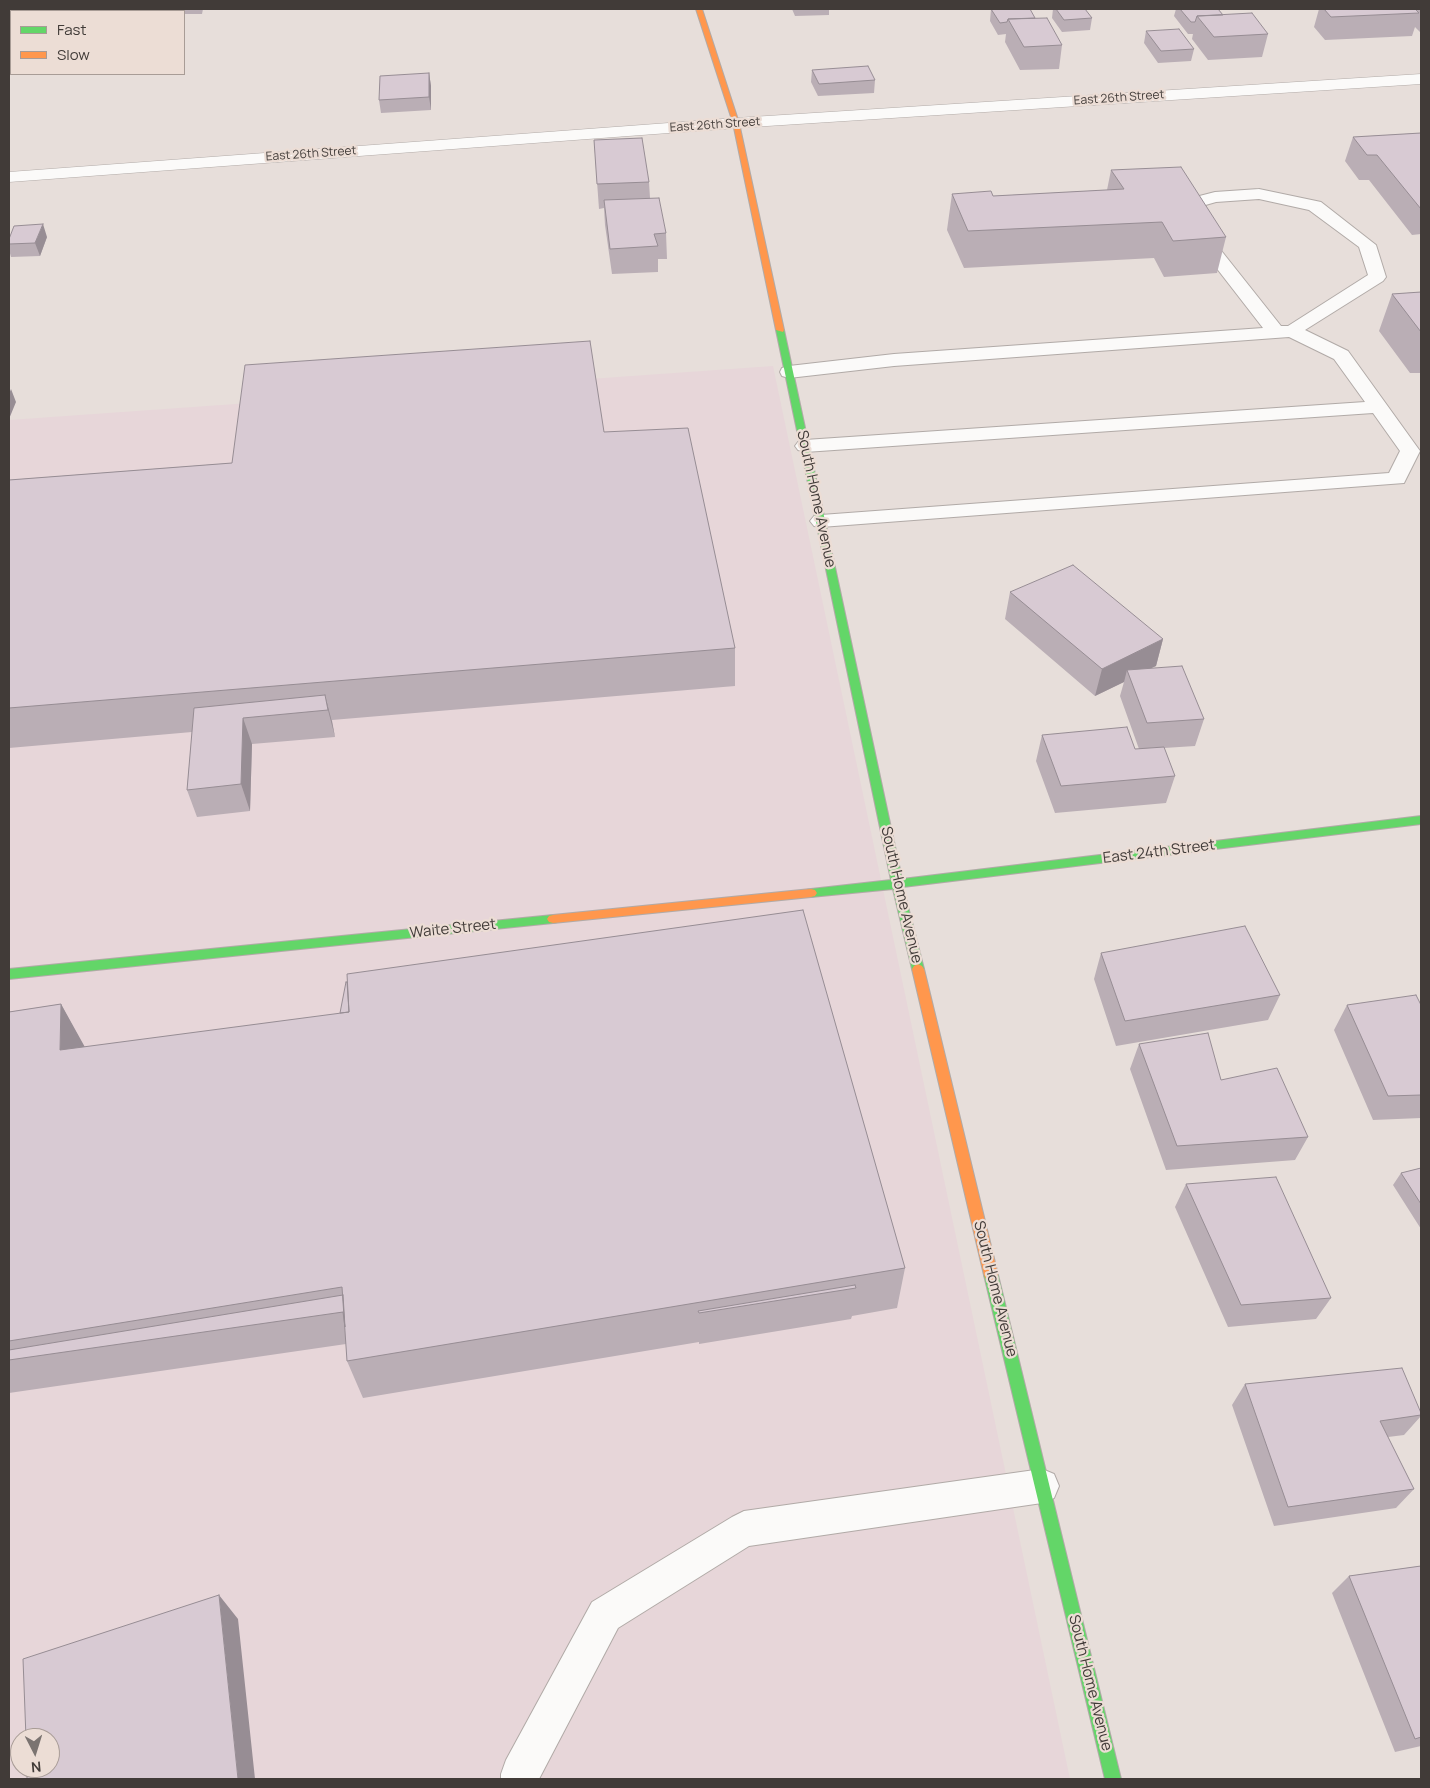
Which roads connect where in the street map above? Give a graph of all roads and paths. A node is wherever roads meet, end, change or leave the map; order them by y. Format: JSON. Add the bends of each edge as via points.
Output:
{"nodes":[{"id":1,"x":699,"y":9,"type":"edge"},
{"id":2,"x":1421,"y":79,"type":"edge"},
{"id":3,"x":736,"y":123,"type":"junction"},
{"id":4,"x":9,"y":177,"type":"edge"},
{"id":5,"x":1284,"y":332,"type":"junction"},
{"id":6,"x":789,"y":372,"type":"junction"},
{"id":7,"x":1379,"y":408,"type":"junction"},
{"id":8,"x":805,"y":446,"type":"junction"},
{"id":9,"x":821,"y":521,"type":"junction"},
{"id":10,"x":1421,"y":820,"type":"edge"},
{"id":11,"x":897,"y":884,"type":"junction"},
{"id":12,"x":9,"y":974,"type":"edge"},
{"id":13,"x":1042,"y":1486,"type":"junction"},
{"id":14,"x":520,"y":1779,"type":"edge"},
{"id":15,"x":1113,"y":1779,"type":"edge"}],
"edges":[{"from":1,"to":3,"type":"street","name":"South Home Avenue"},
{"from":2,"to":3,"type":"street","name":"East 26th Street"},
{"from":3,"to":4,"type":"street","name":"East 26th Street"},
{"from":3,"to":6,"type":"street","name":"South Home Avenue"},
{"from":5,"to":5,"type":"lane","via":[[1377,277],[1367,245],[1315,206],[1259,194],[1215,197],[1186,205],[1200,235]]},
{"from":5,"to":6,"type":"lane","via":[[894,360]]},
{"from":5,"to":7,"type":"lane","via":[[1341,356]]},
{"from":6,"to":8,"type":"street","name":"South Home Avenue"},
{"from":7,"to":8,"type":"lane"},
{"from":7,"to":9,"type":"lane","via":[[1410,451],[1397,479]]},
{"from":8,"to":9,"type":"street","name":"South Home Avenue"},
{"from":9,"to":11,"type":"street","name":"South Home Avenue"},
{"from":10,"to":11,"type":"street","name":"East 24th Street"},
{"from":11,"to":12,"type":"street","name":"Waite Street"},
{"from":11,"to":13,"type":"street","name":"South Home Avenue"},
{"from":13,"to":14,"type":"lane","via":[[744,1529],[605,1615]]},
{"from":13,"to":15,"type":"street","name":"South Home Avenue"}]}
